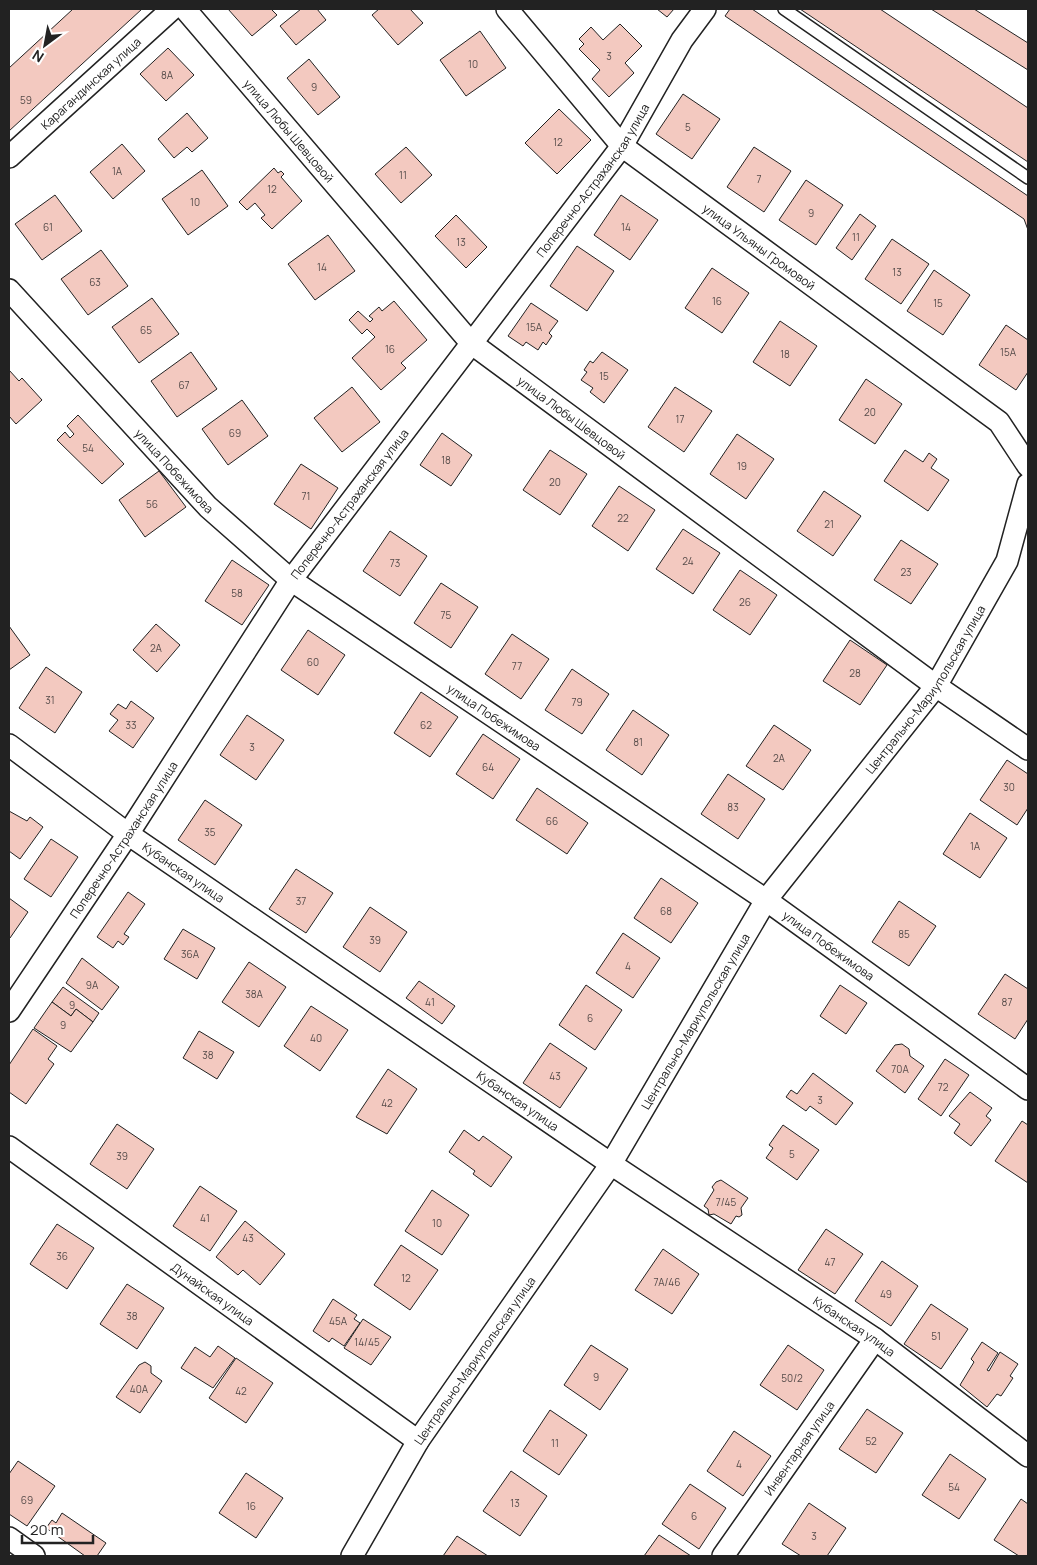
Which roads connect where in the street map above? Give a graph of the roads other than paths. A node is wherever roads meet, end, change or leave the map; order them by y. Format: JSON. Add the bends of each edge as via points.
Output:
{"nodes":[{"id":1,"x":172,"y":9,"type":"edge"},
{"id":2,"x":185,"y":9,"type":"edge"},
{"id":3,"x":507,"y":9,"type":"edge"},
{"id":4,"x":705,"y":9,"type":"edge"},
{"id":5,"x":784,"y":9,"type":"edge"},
{"id":6,"x":622,"y":146,"type":"junction"},
{"id":7,"x":9,"y":156,"type":"edge"},
{"id":8,"x":1028,"y":178,"type":"edge"},
{"id":9,"x":9,"y":290,"type":"edge"},
{"id":10,"x":471,"y":343,"type":"junction"},
{"id":11,"x":1028,"y":466,"type":"edge"},
{"id":12,"x":1028,"y":484,"type":"edge"},
{"id":13,"x":291,"y":580,"type":"junction"},
{"id":14,"x":936,"y":686,"type":"junction"},
{"id":15,"x":9,"y":745,"type":"edge"},
{"id":16,"x":1028,"y":749,"type":"edge"},
{"id":17,"x":128,"y":834,"type":"junction"},
{"id":18,"x":766,"y":900,"type":"junction"},
{"id":19,"x":9,"y":1011,"type":"edge"},
{"id":20,"x":1028,"y":1089,"type":"edge"},
{"id":21,"x":9,"y":1147,"type":"edge"},
{"id":22,"x":611,"y":1164,"type":"junction"},
{"id":23,"x":875,"y":1339,"type":"junction"},
{"id":24,"x":418,"y":1441,"type":"junction"},
{"id":25,"x":1028,"y":1456,"type":"edge"},
{"id":26,"x":9,"y":1538,"type":"edge"},
{"id":27,"x":34,"y":1556,"type":"edge"},
{"id":28,"x":352,"y":1556,"type":"edge"},
{"id":29,"x":723,"y":1556,"type":"edge"}],
"edges":[{"from":1,"to":7,"type":"street","name":"Карагандинская улица"},
{"from":2,"to":10,"type":"street","name":"улица Любы Шевцовой"},
{"from":3,"to":6,"type":"street","name":"улица Ульяны Громовой"},
{"from":4,"to":6,"type":"street","name":"Поперечно-Астраханская улица","via":[[682,40]]},
{"from":5,"to":8,"type":"lane"},
{"from":6,"to":10,"type":"street","name":"Поперечно-Астраханская улица"},
{"from":6,"to":11,"type":"street","name":"улица Ульяны Громовой","via":[[999,422]]},
{"from":9,"to":13,"type":"street","name":"улица Побежимова","via":[[208,507]]},
{"from":10,"to":13,"type":"street","name":"Поперечно-Астраханская улица"},
{"from":10,"to":14,"type":"street","name":"улица Любы Шевцовой"},
{"from":12,"to":14,"type":"street","name":"Центрально-Мариупольская улица","via":[[1007,561]]},
{"from":13,"to":17,"type":"street","name":"Поперечно-Астраханская улица"},
{"from":13,"to":18,"type":"street","name":"улица Побежимова"},
{"from":14,"to":16,"type":"street","name":"улица Любы Шевцовой"},
{"from":14,"to":18,"type":"street","name":"Центрально-Мариупольская улица"},
{"from":15,"to":17,"type":"street","name":"Кубанская улица"},
{"from":17,"to":19,"type":"street","name":"Поперечно-Астраханская улица"},
{"from":17,"to":22,"type":"street","name":"Кубанская улица"},
{"from":18,"to":20,"type":"street","name":"улица Побежимова"},
{"from":18,"to":22,"type":"street","name":"Центрально-Мариупольская улица"},
{"from":21,"to":24,"type":"street","name":"Дунайская улица"},
{"from":22,"to":23,"type":"street","name":"Кубанская улица"},
{"from":22,"to":24,"type":"street","name":"Центрально-Мариупольская улица"},
{"from":23,"to":25,"type":"street","name":"Кубанская улица"},
{"from":23,"to":29,"type":"street","name":"Инвентарная улица"},
{"from":24,"to":28,"type":"street","name":"Центрально-Мариупольская улица"},
{"from":26,"to":27,"type":"street"}]}
